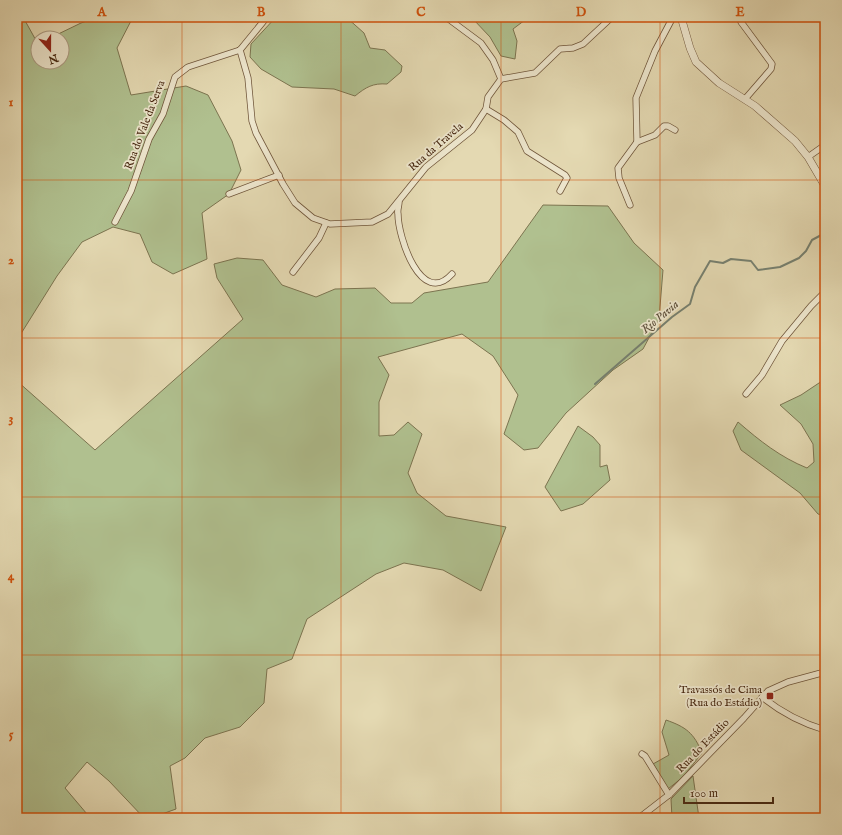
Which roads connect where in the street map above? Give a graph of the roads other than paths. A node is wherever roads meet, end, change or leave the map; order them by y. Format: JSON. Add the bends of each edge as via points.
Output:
{"nodes":[{"id":1,"x":267,"y":17,"type":"edge"},
{"id":2,"x":446,"y":17,"type":"edge"},
{"id":3,"x":612,"y":17,"type":"edge"},
{"id":4,"x":673,"y":17,"type":"edge"},
{"id":5,"x":681,"y":17,"type":"edge"},
{"id":6,"x":741,"y":22,"type":"dead end"},
{"id":7,"x":240,"y":50,"type":"junction"},
{"id":8,"x":501,"y":79,"type":"junction"},
{"id":9,"x":745,"y":99,"type":"junction"},
{"id":10,"x":486,"y":109,"type":"junction"},
{"id":11,"x":675,"y":130,"type":"dead end"},
{"id":12,"x":637,"y":142,"type":"junction"},
{"id":13,"x":825,"y":145,"type":"edge"},
{"id":14,"x":808,"y":157,"type":"junction"},
{"id":15,"x":279,"y":175,"type":"junction"},
{"id":16,"x":825,"y":186,"type":"edge"},
{"id":17,"x":560,"y":191,"type":"dead end"},
{"id":18,"x":229,"y":194,"type":"dead end"},
{"id":19,"x":400,"y":199,"type":"junction"},
{"id":20,"x":630,"y":205,"type":"dead end"},
{"id":21,"x":115,"y":222,"type":"dead end"},
{"id":22,"x":326,"y":223,"type":"junction"},
{"id":23,"x":293,"y":272,"type":"dead end"},
{"id":24,"x":452,"y":274,"type":"dead end"},
{"id":25,"x":825,"y":292,"type":"edge"},
{"id":26,"x":746,"y":394,"type":"dead end"},
{"id":27,"x":825,"y":672,"type":"edge"},
{"id":28,"x":762,"y":697,"type":"junction"},
{"id":29,"x":825,"y":730,"type":"edge"},
{"id":30,"x":642,"y":754,"type":"dead end"},
{"id":31,"x":668,"y":795,"type":"junction"},
{"id":32,"x":639,"y":818,"type":"edge"}],
"edges":[{"from":1,"to":7,"type":"street"},
{"from":2,"to":8,"type":"street","via":[[481,43],[493,60]]},
{"from":3,"to":8,"type":"street","via":[[583,44],[560,49],[535,73]]},
{"from":4,"to":12,"type":"street","via":[[655,51],[636,98]]},
{"from":5,"to":9,"type":"street","via":[[696,62],[719,83]]},
{"from":6,"to":9,"type":"street","via":[[772,64]]},
{"from":7,"to":15,"type":"street","via":[[248,78],[252,120],[256,133]]},
{"from":7,"to":21,"type":"street","name":"Rua do Vale da Serva","via":[[188,67],[175,77],[163,114],[149,139],[130,191]]},
{"from":8,"to":10,"type":"street","name":"Rua da Travela","via":[[488,98]]},
{"from":9,"to":14,"type":"street","via":[[795,141]]},
{"from":10,"to":17,"type":"street","via":[[518,132],[528,151],[565,175],[567,178]]},
{"from":10,"to":19,"type":"street","name":"Rua da Travela","via":[[472,130],[426,166]]},
{"from":11,"to":12,"type":"street","via":[[664,126],[655,134]]},
{"from":12,"to":20,"type":"street","via":[[618,168],[625,197]]},
{"from":13,"to":14,"type":"street"},
{"from":14,"to":16,"type":"street"},
{"from":15,"to":18,"type":"street"},
{"from":15,"to":22,"type":"street","via":[[303,212]]},
{"from":19,"to":22,"type":"street","name":"Rua da Travela","via":[[388,214],[372,222]]},
{"from":19,"to":24,"type":"street","via":[[400,230],[409,257],[420,275],[432,283],[444,280]]},
{"from":22,"to":23,"type":"street","via":[[319,238]]},
{"from":25,"to":26,"type":"street","via":[[810,306],[782,341],[762,375]]},
{"from":27,"to":28,"type":"street","name":"Rua do Estádio","via":[[773,688]]},
{"from":28,"to":29,"type":"street","via":[[792,718]]},
{"from":28,"to":31,"type":"street","name":"Rua do Estádio"},
{"from":30,"to":31,"type":"street"},
{"from":31,"to":32,"type":"street","name":"Rua do Estádio"}]}
